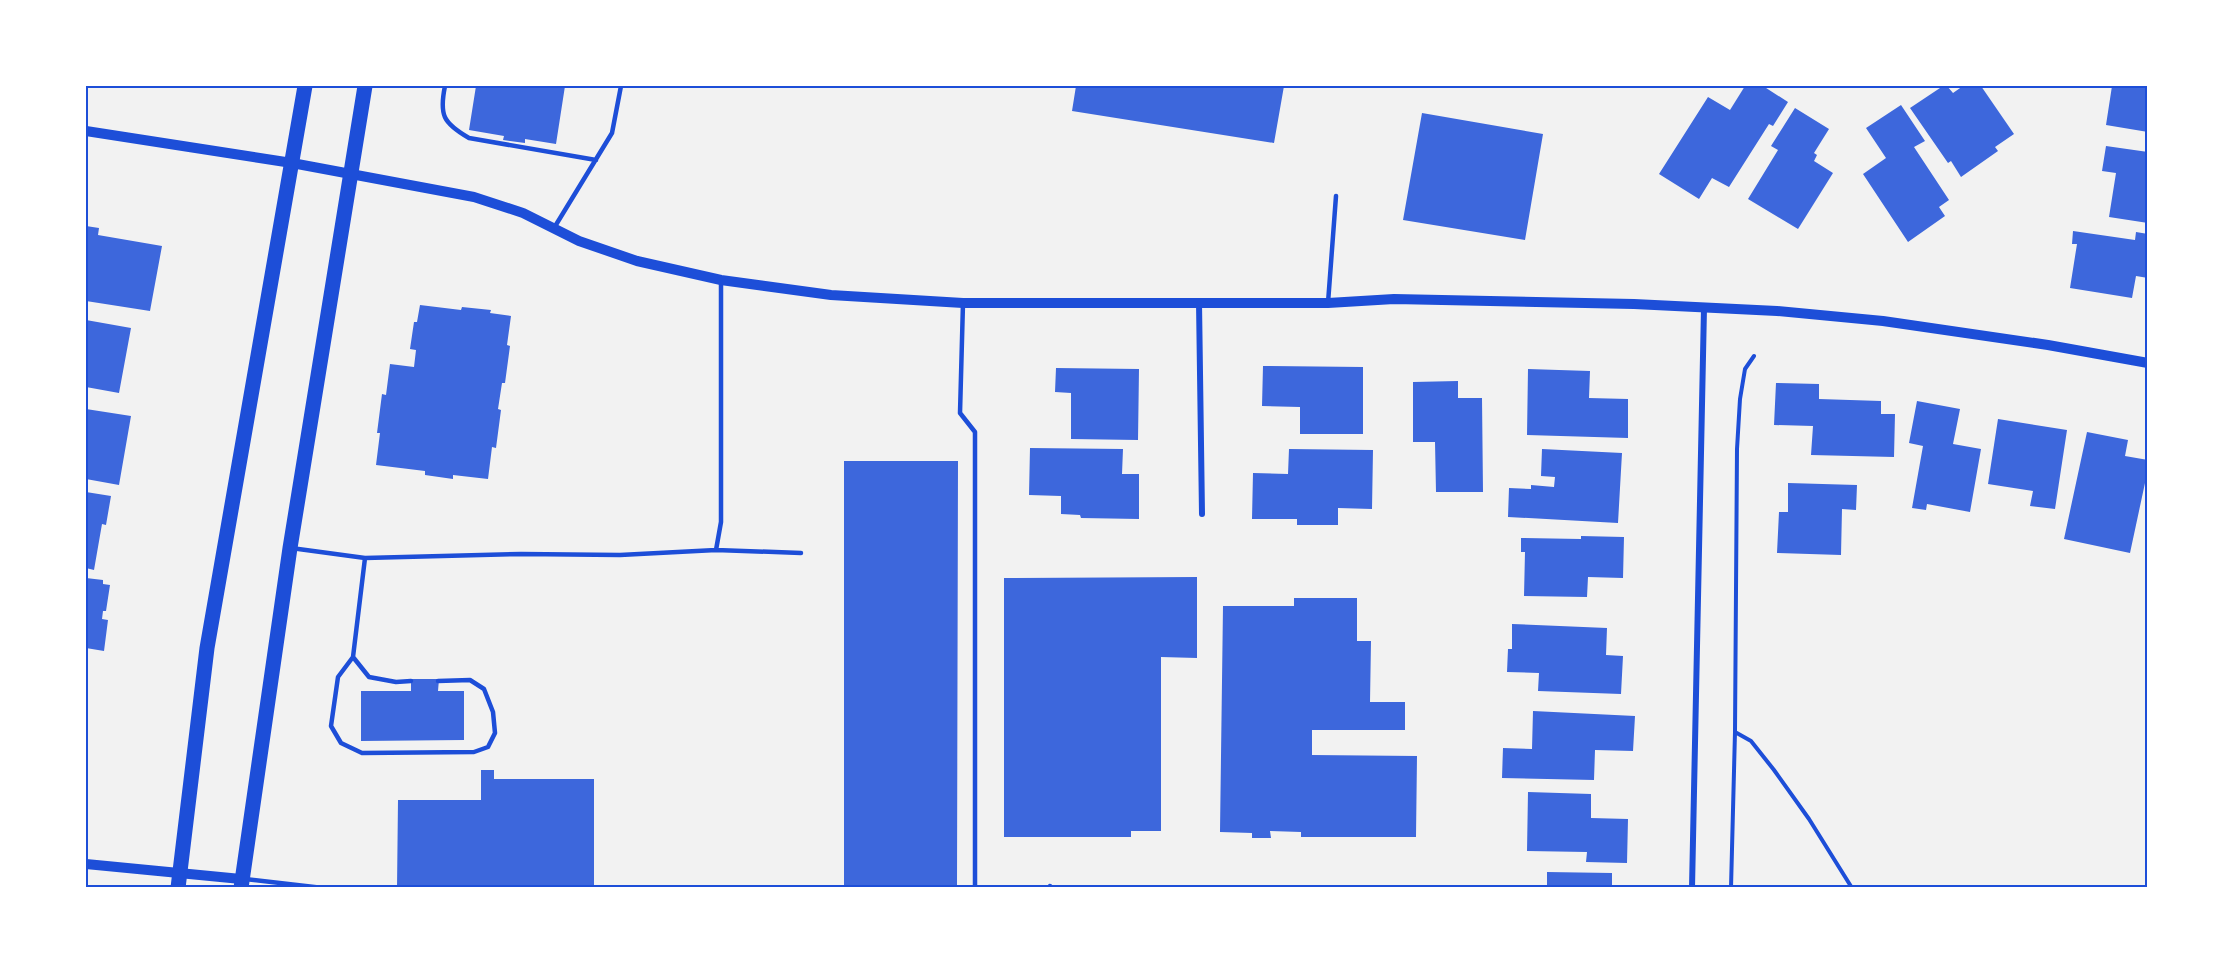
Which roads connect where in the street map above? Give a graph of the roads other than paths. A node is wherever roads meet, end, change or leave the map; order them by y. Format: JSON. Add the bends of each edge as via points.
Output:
{"nodes":[{"id":1,"x":305,"y":86,"type":"edge"},
{"id":2,"x":365,"y":86,"type":"edge"},
{"id":3,"x":445,"y":86,"type":"edge"},
{"id":4,"x":621,"y":86,"type":"edge"},
{"id":5,"x":86,"y":130,"type":"edge"},
{"id":6,"x":596,"y":160,"type":"junction"},
{"id":7,"x":292,"y":164,"type":"junction"},
{"id":8,"x":351,"y":174,"type":"junction"},
{"id":9,"x":1336,"y":196,"type":"dead end"},
{"id":10,"x":554,"y":228,"type":"junction"},
{"id":11,"x":721,"y":280,"type":"junction"},
{"id":12,"x":1198,"y":302,"type":"junction"},
{"id":13,"x":963,"y":303,"type":"junction"},
{"id":14,"x":1328,"y":303,"type":"junction"},
{"id":15,"x":1704,"y":308,"type":"junction"},
{"id":16,"x":2148,"y":363,"type":"edge"},
{"id":17,"x":1202,"y":514,"type":"dead end"},
{"id":18,"x":290,"y":548,"type":"junction"},
{"id":19,"x":716,"y":550,"type":"junction"},
{"id":20,"x":801,"y":553,"type":"dead end"},
{"id":21,"x":365,"y":558,"type":"junction"},
{"id":22,"x":353,"y":657,"type":"junction"},
{"id":23,"x":411,"y":681,"type":"dead end"},
{"id":24,"x":438,"y":681,"type":"dead end"},
{"id":25,"x":86,"y":864,"type":"edge"},
{"id":26,"x":179,"y":880,"type":"edge"},
{"id":27,"x":241,"y":883,"type":"edge"},
{"id":28,"x":323,"y":888,"type":"edge"},
{"id":29,"x":975,"y":888,"type":"edge"},
{"id":30,"x":1692,"y":888,"type":"edge"}],
"edges":[{"from":1,"to":7,"type":"main road"},
{"from":2,"to":8,"type":"main road"},
{"from":3,"to":6,"type":"lane","via":[[443,118],[469,138]]},
{"from":4,"to":6,"type":"lane","via":[[612,133]]},
{"from":5,"to":7,"type":"street"},
{"from":6,"to":10,"type":"lane"},
{"from":7,"to":8,"type":"street"},
{"from":7,"to":26,"type":"main road","via":[[207,648]]},
{"from":8,"to":10,"type":"street","via":[[474,197]]},
{"from":8,"to":18,"type":"main road"},
{"from":9,"to":14,"type":"lane"},
{"from":10,"to":11,"type":"street","via":[[637,261]]},
{"from":11,"to":13,"type":"street","via":[[831,295]]},
{"from":11,"to":19,"type":"lane","via":[[721,522]]},
{"from":12,"to":13,"type":"street"},
{"from":12,"to":14,"type":"street"},
{"from":12,"to":17,"type":"street"},
{"from":13,"to":29,"type":"lane","via":[[960,413],[975,432]]},
{"from":14,"to":15,"type":"street","via":[[1394,299]]},
{"from":15,"to":16,"type":"street","via":[[1882,321]]},
{"from":15,"to":30,"type":"street"},
{"from":18,"to":21,"type":"lane"},
{"from":18,"to":27,"type":"main road"},
{"from":19,"to":20,"type":"lane"},
{"from":19,"to":21,"type":"lane"},
{"from":21,"to":22,"type":"lane"},
{"from":22,"to":23,"type":"lane","via":[[369,678]]},
{"from":22,"to":24,"type":"lane","via":[[338,677],[331,726],[341,743],[362,753],[474,752],[488,747],[495,733],[493,712],[484,689],[470,680]]},
{"from":25,"to":26,"type":"street"},
{"from":26,"to":27,"type":"street"},
{"from":27,"to":28,"type":"lane"}]}
